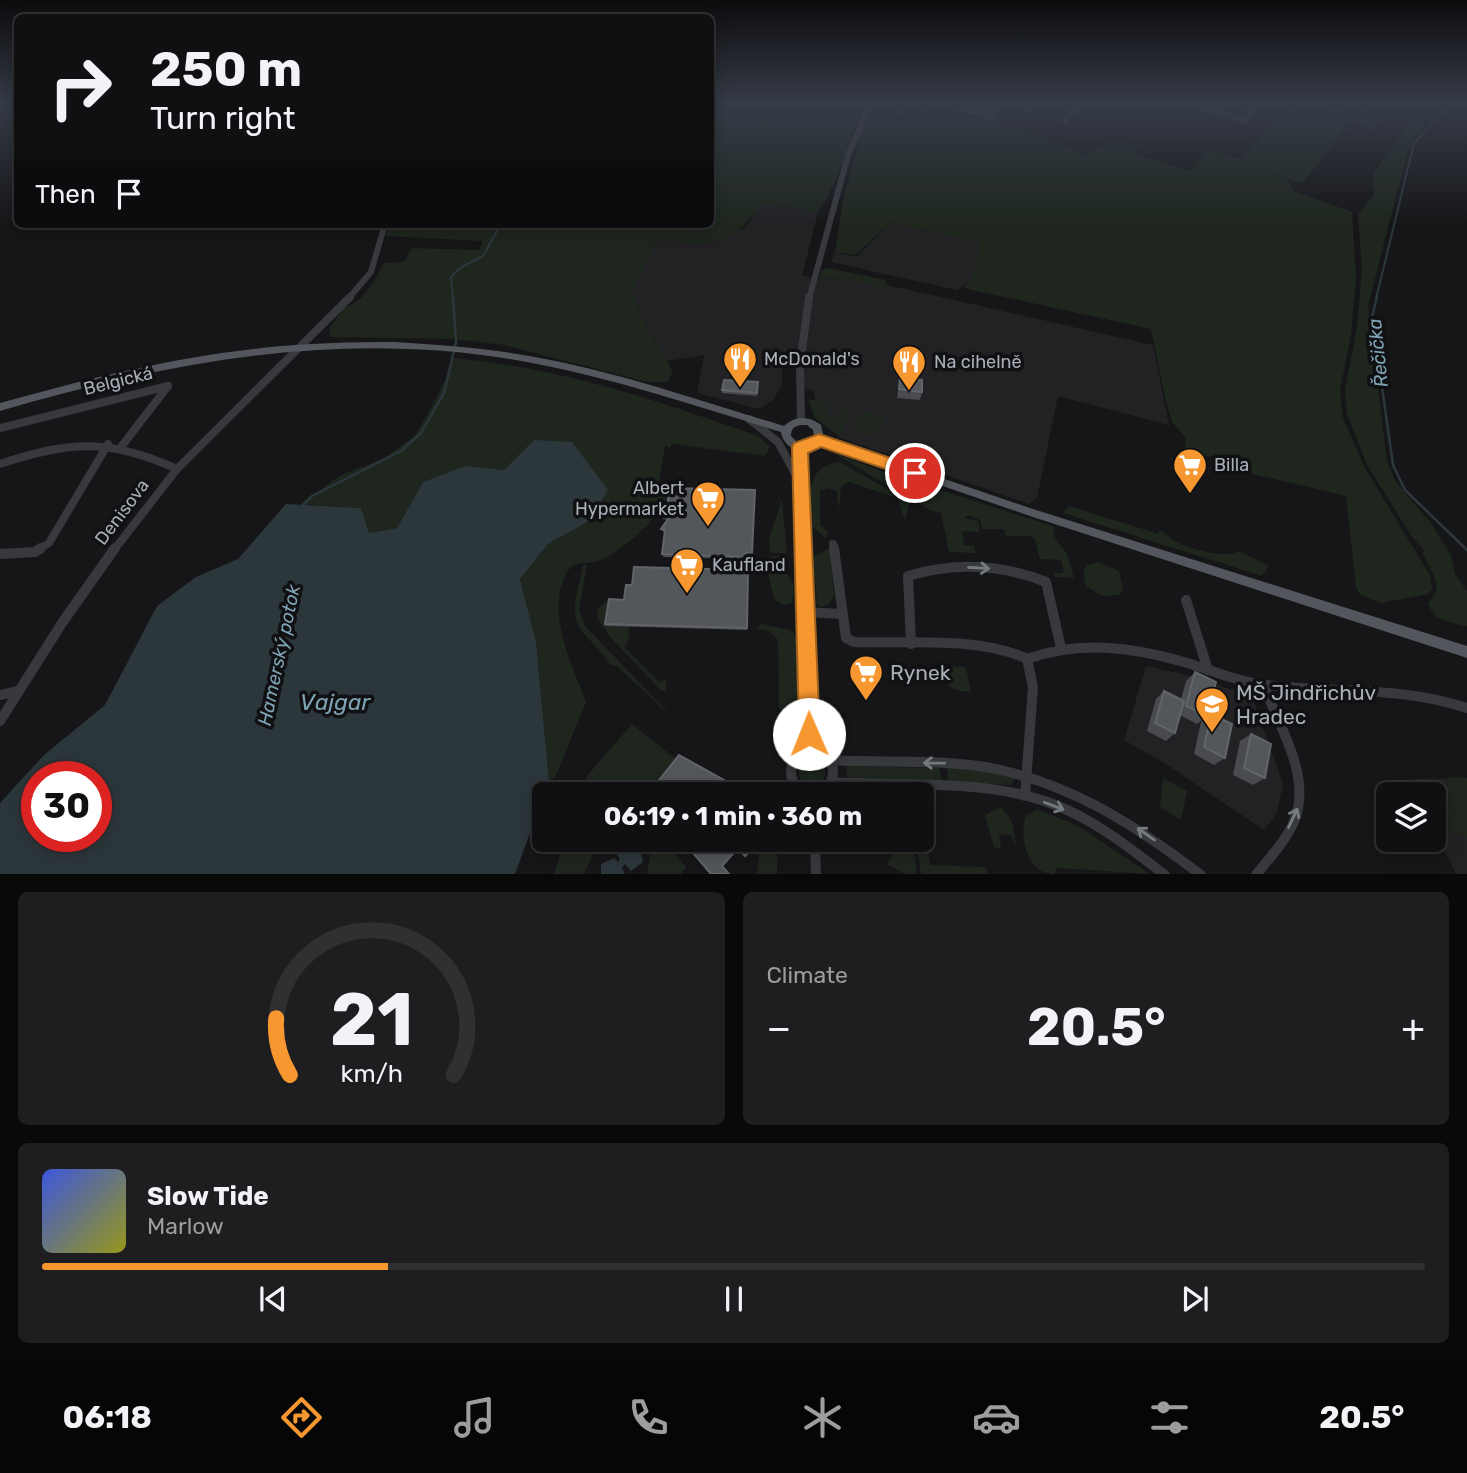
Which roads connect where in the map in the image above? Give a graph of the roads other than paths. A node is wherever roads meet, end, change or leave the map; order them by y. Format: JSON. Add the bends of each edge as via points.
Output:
{"nodes":[{"id":1,"x":851,"y":144,"type":"edge"},
{"id":2,"x":384,"y":228,"type":"edge"},
{"id":3,"x":301,"y":346,"type":"junction"},
{"id":4,"x":0,"y":407,"type":"edge"},
{"id":5,"x":748,"y":419,"type":"junction"},
{"id":6,"x":801,"y":421,"type":"junction"},
{"id":7,"x":0,"y":428,"type":"edge"},
{"id":8,"x":786,"y":430,"type":"junction"},
{"id":9,"x":819,"y":440,"type":"junction"},
{"id":10,"x":108,"y":444,"type":"junction"},
{"id":11,"x":121,"y":447,"type":"junction"},
{"id":12,"x":800,"y":447,"type":"junction"},
{"id":13,"x":0,"y":464,"type":"edge"},
{"id":14,"x":177,"y":469,"type":"junction"},
{"id":15,"x":799,"y":482,"type":"junction"},
{"id":16,"x":833,"y":544,"type":"dead end"},
{"id":17,"x":0,"y":554,"type":"edge"},
{"id":18,"x":1186,"y":600,"type":"dead end"},
{"id":19,"x":806,"y":612,"type":"junction"},
{"id":20,"x":841,"y":614,"type":"junction"},
{"id":21,"x":911,"y":644,"type":"junction"},
{"id":22,"x":1061,"y":648,"type":"junction"},
{"id":23,"x":1467,"y":652,"type":"edge"},
{"id":24,"x":1027,"y":659,"type":"junction"},
{"id":25,"x":1208,"y":670,"type":"junction"},
{"id":26,"x":1264,"y":685,"type":"junction"},
{"id":27,"x":18,"y":691,"type":"junction"},
{"id":28,"x":0,"y":695,"type":"edge"},
{"id":29,"x":1467,"y":708,"type":"edge"},
{"id":30,"x":3,"y":710,"type":"edge"},
{"id":31,"x":0,"y":721,"type":"edge"},
{"id":32,"x":810,"y":751,"type":"junction"},
{"id":33,"x":829,"y":761,"type":"junction"},
{"id":34,"x":1026,"y":775,"type":"junction"},
{"id":35,"x":795,"y":782,"type":"edge"},
{"id":36,"x":831,"y":782,"type":"edge"},
{"id":37,"x":934,"y":787,"type":"edge"},
{"id":38,"x":1025,"y":796,"type":"junction"},
{"id":39,"x":815,"y":852,"type":"edge"},
{"id":40,"x":816,"y":874,"type":"edge"},
{"id":41,"x":1165,"y":874,"type":"edge"},
{"id":42,"x":1201,"y":874,"type":"edge"},
{"id":43,"x":1256,"y":874,"type":"edge"}],
"edges":[{"from":1,"to":6,"type":"street","via":[[804,307],[798,386]]},
{"from":2,"to":3,"type":"street","name":"Denisova","via":[[365,282]]},
{"from":3,"to":4,"type":"main road","via":[[160,366]]},
{"from":3,"to":5,"type":"main road","via":[[378,344],[471,350],[588,372]]},
{"from":3,"to":14,"type":"street","name":"Denisova"},
{"from":5,"to":8,"type":"main road"},
{"from":5,"to":15,"type":"street","via":[[778,442]]},
{"from":6,"to":8,"type":"main road"},
{"from":6,"to":9,"type":"main road","via":[[818,428]]},
{"from":7,"to":11,"type":"street","name":"Belgická","via":[[168,386]]},
{"from":8,"to":12,"type":"main road","via":[[788,441]]},
{"from":9,"to":12,"type":"main road"},
{"from":9,"to":23,"type":"main road"},
{"from":10,"to":11,"type":"street"},
{"from":10,"to":13,"type":"street","via":[[91,441],[46,448]]},
{"from":10,"to":17,"type":"street","via":[[49,543],[35,552]]},
{"from":11,"to":14,"type":"street"},
{"from":12,"to":15,"type":"street"},
{"from":14,"to":27,"type":"street","name":"Denisova","via":[[71,610]]},
{"from":15,"to":19,"type":"street"},
{"from":16,"to":20,"type":"street"},
{"from":18,"to":25,"type":"street"},
{"from":19,"to":20,"type":"street"},
{"from":19,"to":32,"type":"street"},
{"from":20,"to":21,"type":"street","via":[[846,638],[854,642]]},
{"from":21,"to":22,"type":"street","one_way":true,"via":[[906,582],[912,574],[962,567],[997,569],[1046,582]]},
{"from":21,"to":24,"type":"street","via":[[986,646]]},
{"from":22,"to":24,"type":"street"},
{"from":22,"to":25,"type":"street","via":[[1129,650]]},
{"from":24,"to":34,"type":"street","via":[[1033,687]]},
{"from":25,"to":26,"type":"street"},
{"from":26,"to":29,"type":"street","via":[[1403,691]]},
{"from":43,"to":26,"type":"street","one_way":true,"via":[[1296,819],[1300,788]]},
{"from":27,"to":28,"type":"street"},
{"from":27,"to":30,"type":"street","name":"Denisova"},
{"from":30,"to":31,"type":"street","name":"Denisova"},
{"from":32,"to":33,"type":"street"},
{"from":32,"to":35,"type":"street","via":[[795,759],[791,773]]},
{"from":34,"to":33,"type":"street","one_way":true,"via":[[942,762]]},
{"from":33,"to":36,"type":"street"},
{"from":34,"to":38,"type":"street"},
{"from":42,"to":34,"type":"street","one_way":true,"via":[[1098,803]]},
{"from":37,"to":38,"type":"street"},
{"from":38,"to":41,"type":"street","one_way":true,"via":[[1079,817]]},
{"from":39,"to":40,"type":"street"}]}
